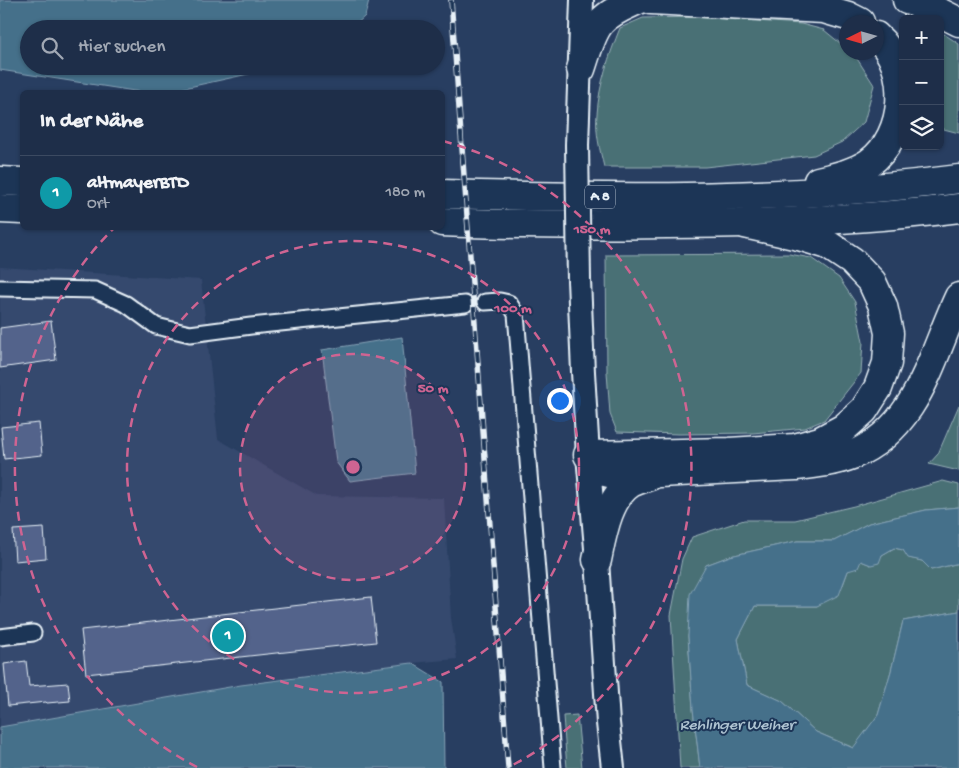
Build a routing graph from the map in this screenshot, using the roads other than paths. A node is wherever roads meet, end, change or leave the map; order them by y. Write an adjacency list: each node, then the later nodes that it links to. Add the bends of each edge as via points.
1 (582, 0): 8 (main road)
2 (638, 0): 8 (highway, via 617,9 600,22)
3 (651, 0): 5 (highway, via 824,9)
4 (907, 0): 6 (highway)
5 (845, 15)
6 (959, 22)
7 (884, 43): 13 (highway, via 894,59 901,96 900,111 885,146 869,163 856,170)
8 (581, 69): 23 (main road, bridge, via 577,145 578,280)
9 (959, 179): 13 (highway, A 8)
10 (0, 181): 11 (highway)
11 (20, 182)
12 (445, 194): 13 (highway, A 8, via 536,197)
13 (758, 195)
14 (959, 208): 18 (highway, A 8)
15 (0, 209): 16 (highway)
16 (20, 210)
17 (445, 222): 18 (highway, A 8)
18 (745, 224): 23 (highway, via 828,245 852,261 872,282 883,306 889,333 888,353 878,388 864,410 844,428 820,441 794,448)
19 (0, 288): 22 (street, via 96,290 126,304 156,326 190,334)
20 (959, 297): 24 (highway, via 914,400 896,424 875,442 852,455 822,463)
21 (485, 302): 28 (street, via 509,303 516,314)
22 (464, 304)
23 (588, 455): 24 (highway, via 601,472); 25 (main road)
24 (656, 474): 25 (highway, via 630,483 616,500 603,530)
25 (597, 560): 29 (main road)
26 (33, 633): 27 (street)
27 (0, 637)
28 (553, 768)
29 (613, 768)

